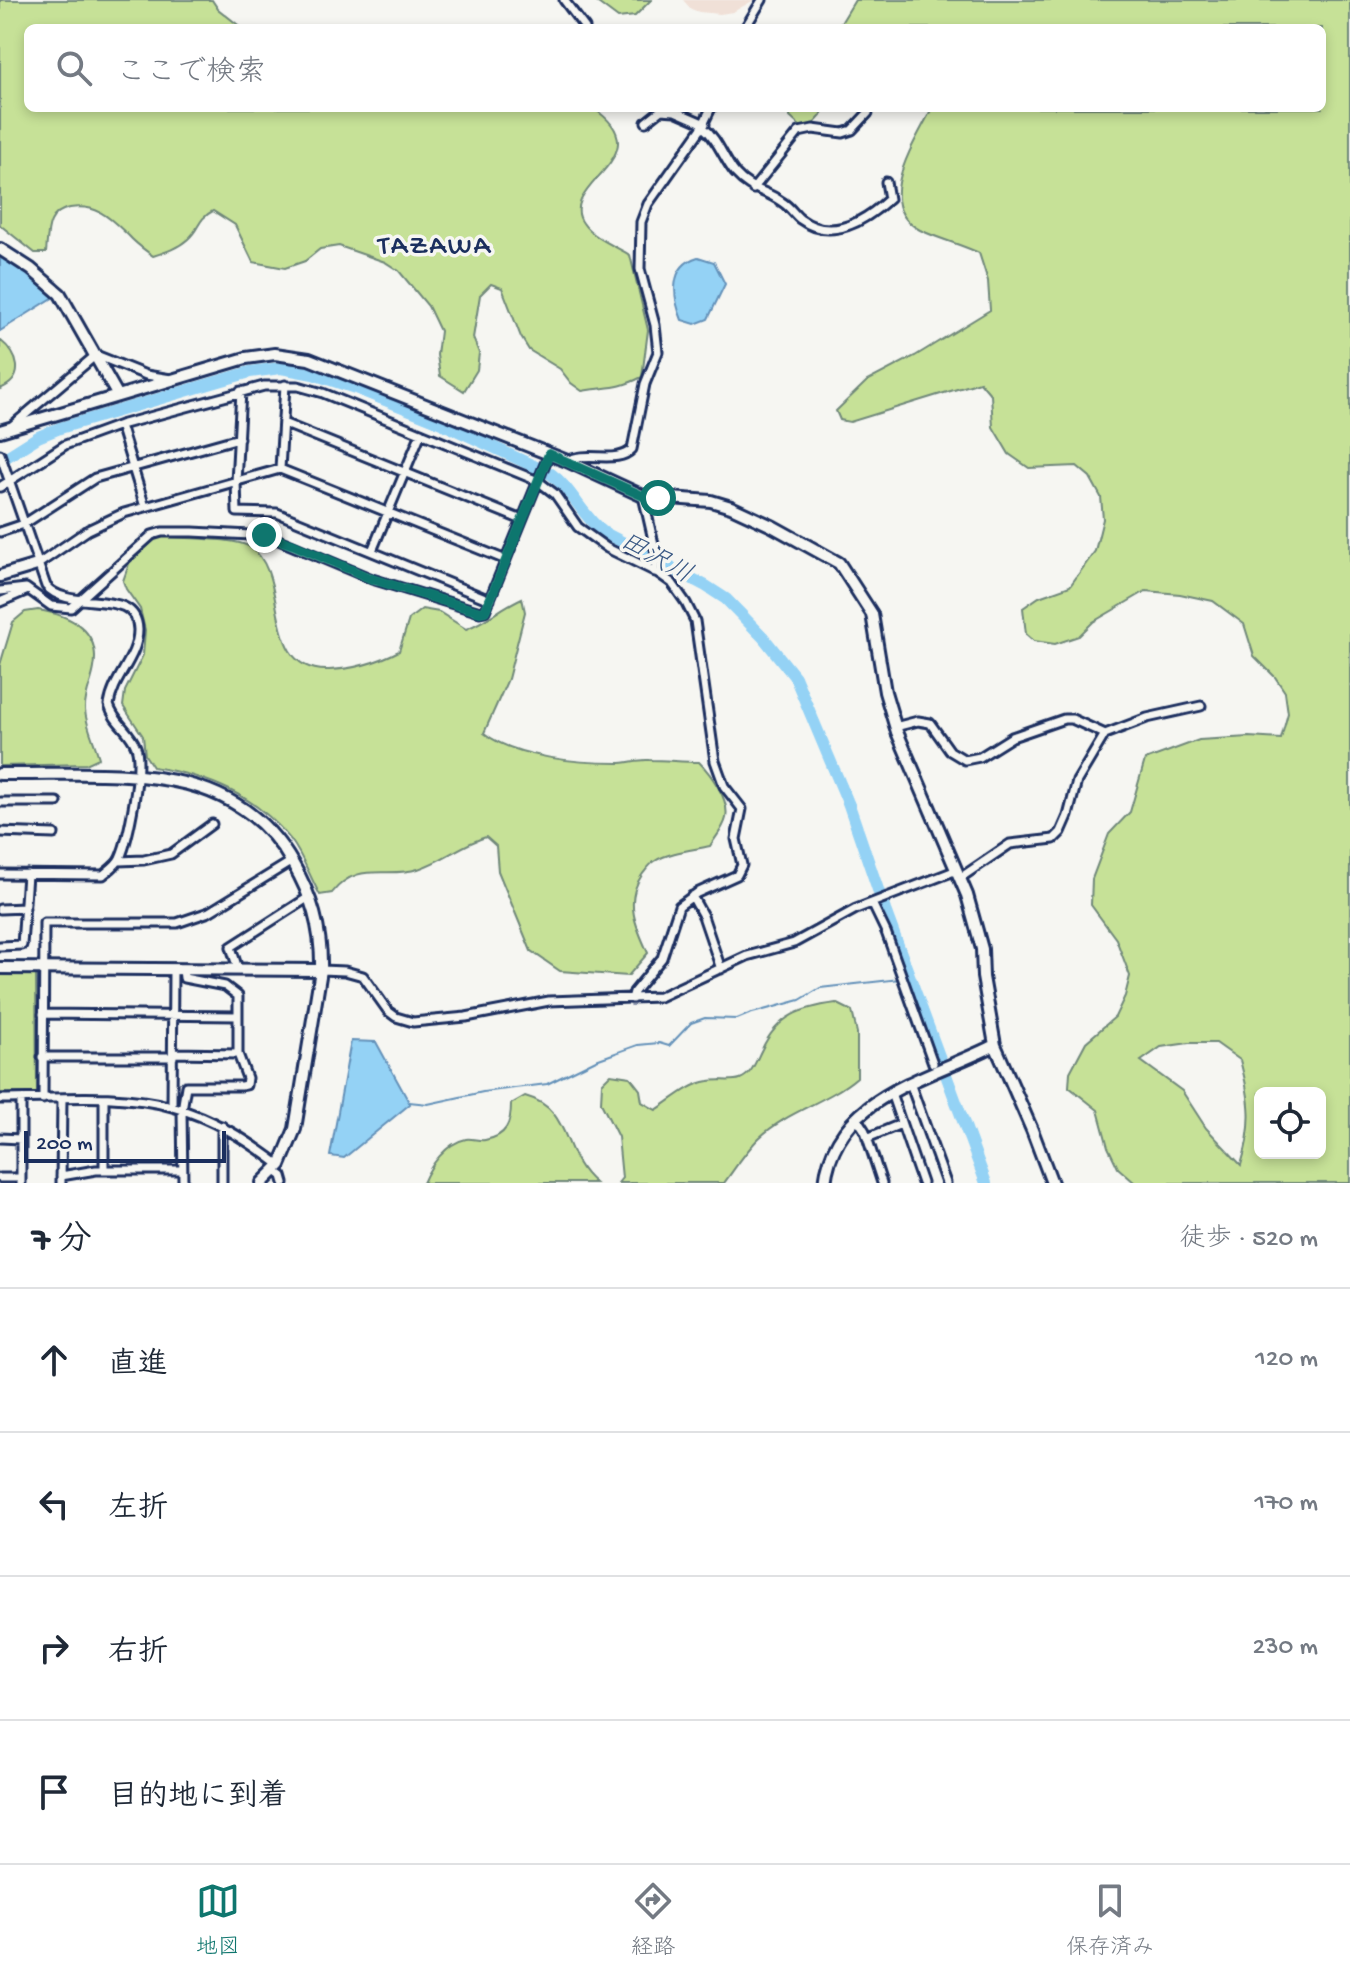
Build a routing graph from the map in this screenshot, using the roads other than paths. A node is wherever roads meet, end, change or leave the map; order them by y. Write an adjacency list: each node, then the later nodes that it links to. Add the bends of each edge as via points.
1 (564, 0): 3 (street)
2 (762, 0): 4 (street)
3 (582, 24)
4 (747, 24)
5 (657, 112): 9 (street)
6 (677, 112): 10 (street)
7 (709, 112): 10 (street)
8 (868, 113): 12 (street, via 852,130 838,135 813,129 799,132)
9 (646, 122)
10 (704, 125): 12 (street, via 738,176); 26 (street, via 641,222 640,269 658,352 645,384 632,449 621,457 585,455)
11 (886, 182): 12 (street, via 889,199 883,205 848,226 827,231 800,219 781,200)
12 (753, 189)
13 (0, 249): 14 (street, via 60,294)
14 (96, 355): 15 (street); 18 (street); 21 (street)
15 (173, 380): 18 (street); 25 (street, via 262,354 294,356)
16 (285, 385): 17 (street); 19 (street); 22 (street, via 323,393)
17 (241, 391): 20 (street); 23 (street)
18 (118, 396): 21 (street)
19 (283, 423): 28 (street); 29 (street)
20 (120, 425): 27 (street); 32 (street, via 65,445)
21 (5, 430)
22 (421, 433): 29 (street); 30 (street)
23 (239, 438): 27 (street); 31 (street)
24 (0, 454): 32 (street)
25 (549, 454): 26 (street); 30 (street)
26 (567, 461): 34 (street)
27 (132, 467): 35 (street); 38 (street, via 84,483)
28 (280, 469): 31 (street); 36 (street)
29 (405, 473): 36 (street); 37 (street)
30 (538, 481): 37 (street); 43 (street, via 591,539)
31 (236, 482): 35 (street); 40 (street, via 237,512 277,513)
32 (9, 483): 33 (street); 38 (street)
33 (0, 487)
34 (643, 496): 43 (street); 51 (street, via 731,507 839,563 872,614)
35 (145, 507): 42 (street, via 104,521)
36 (389, 512): 40 (street); 41 (street)
37 (522, 520): 41 (street)
38 (24, 524): 39 (street); 42 (street)
39 (0, 532)
40 (372, 551): 47 (street)
41 (506, 560): 47 (street)
42 (37, 565): 44 (street); 48 (street, via 51,592)
43 (656, 568): 65 (street, via 695,621 715,761 724,786 742,809 736,839 742,865 737,875)
44 (0, 576)
45 (28, 590): 46 (street); 48 (street, via 60,608); 49 (street)
46 (0, 591)
47 (490, 600): 48 (street, via 480,612 372,579 269,536 162,532 146,540)
48 (79, 601): 54 (street, via 121,605 136,617 132,656 109,705 136,747)
49 (0, 602)
50 (1201, 706): 52 (street)
51 (895, 727): 52 (street, via 930,723 950,751 965,760 1064,719); 64 (street)
52 (1105, 734): 64 (street, via 1077,781 1068,816 1054,839 1010,844)
53 (0, 774): 54 (street)
54 (138, 776): 60 (street); 61 (street, via 192,783 231,800 262,825)
55 (0, 802): 56 (street)
56 (57, 802)
57 (212, 824): 60 (street, via 171,854)
58 (0, 832): 59 (street)
59 (54, 834)
60 (119, 861): 63 (street, via 103,875)
61 (292, 861): 66 (street); 72 (street, via 209,912 177,923 44,923)
62 (0, 874): 63 (street)
63 (27, 874): 68 (street)
64 (958, 874): 67 (street); 81 (street, via 982,949)
65 (692, 896): 75 (street); 77 (street, via 679,906 662,958)
66 (309, 897): 74 (street, via 231,947); 76 (street)
67 (872, 903): 75 (street, via 794,943); 85 (street)
68 (25, 908): 69 (street); 70 (street, via 22,945)
69 (0, 909)
70 (0, 946)
71 (0, 968): 72 (street)
72 (43, 969): 73 (street); 78 (street)
73 (178, 969): 74 (street); 79 (street); 80 (street, via 184,978 233,990)
74 (238, 969): 76 (street)
75 (721, 969): 77 (street, via 659,997)
76 (321, 970): 77 (street, via 357,973 368,980 388,1011 413,1022 549,1001); 101 (street, via 295,1129)
77 (632, 999)
78 (43, 1014): 79 (street); 84 (street)
79 (173, 1015): 80 (street); 83 (street)
80 (238, 1016): 82 (street)
81 (995, 1045): 86 (street); 115 (street)
82 (238, 1054): 83 (street); 94 (street, via 246,1085 186,1086)
83 (173, 1055): 84 (street); 93 (street)
84 (42, 1057): 90 (street)
85 (933, 1063)
86 (910, 1083): 87 (street); 114 (street)
87 (891, 1093): 95 (street); 96 (street)
88 (0, 1099): 89 (street)
89 (21, 1099): 90 (street); 100 (street)
90 (43, 1099): 91 (street)
91 (62, 1099): 92 (street); 105 (street)
92 (104, 1099): 93 (street); 102 (street)
93 (172, 1107): 94 (street)
94 (182, 1110): 97 (street); 103 (street)
95 (856, 1117): 99 (street); 111 (street, via 838,1139)
96 (901, 1124): 99 (street); 113 (street)
97 (222, 1126): 101 (street, via 252,1143); 108 (street)
98 (0, 1138): 100 (street)
99 (867, 1138): 112 (street)
100 (21, 1139): 106 (street)
101 (278, 1168): 109 (street); 110 (street)
102 (104, 1170): 103 (street); 105 (street)
103 (182, 1170): 107 (street)
104 (0, 1178): 106 (street)
105 (61, 1179)
106 (21, 1180)
107 (183, 1183)
108 (222, 1183)
109 (262, 1183)
110 (284, 1183)
111 (825, 1183)
112 (882, 1183)
113 (922, 1183)
114 (946, 1183)
115 (1052, 1183)

